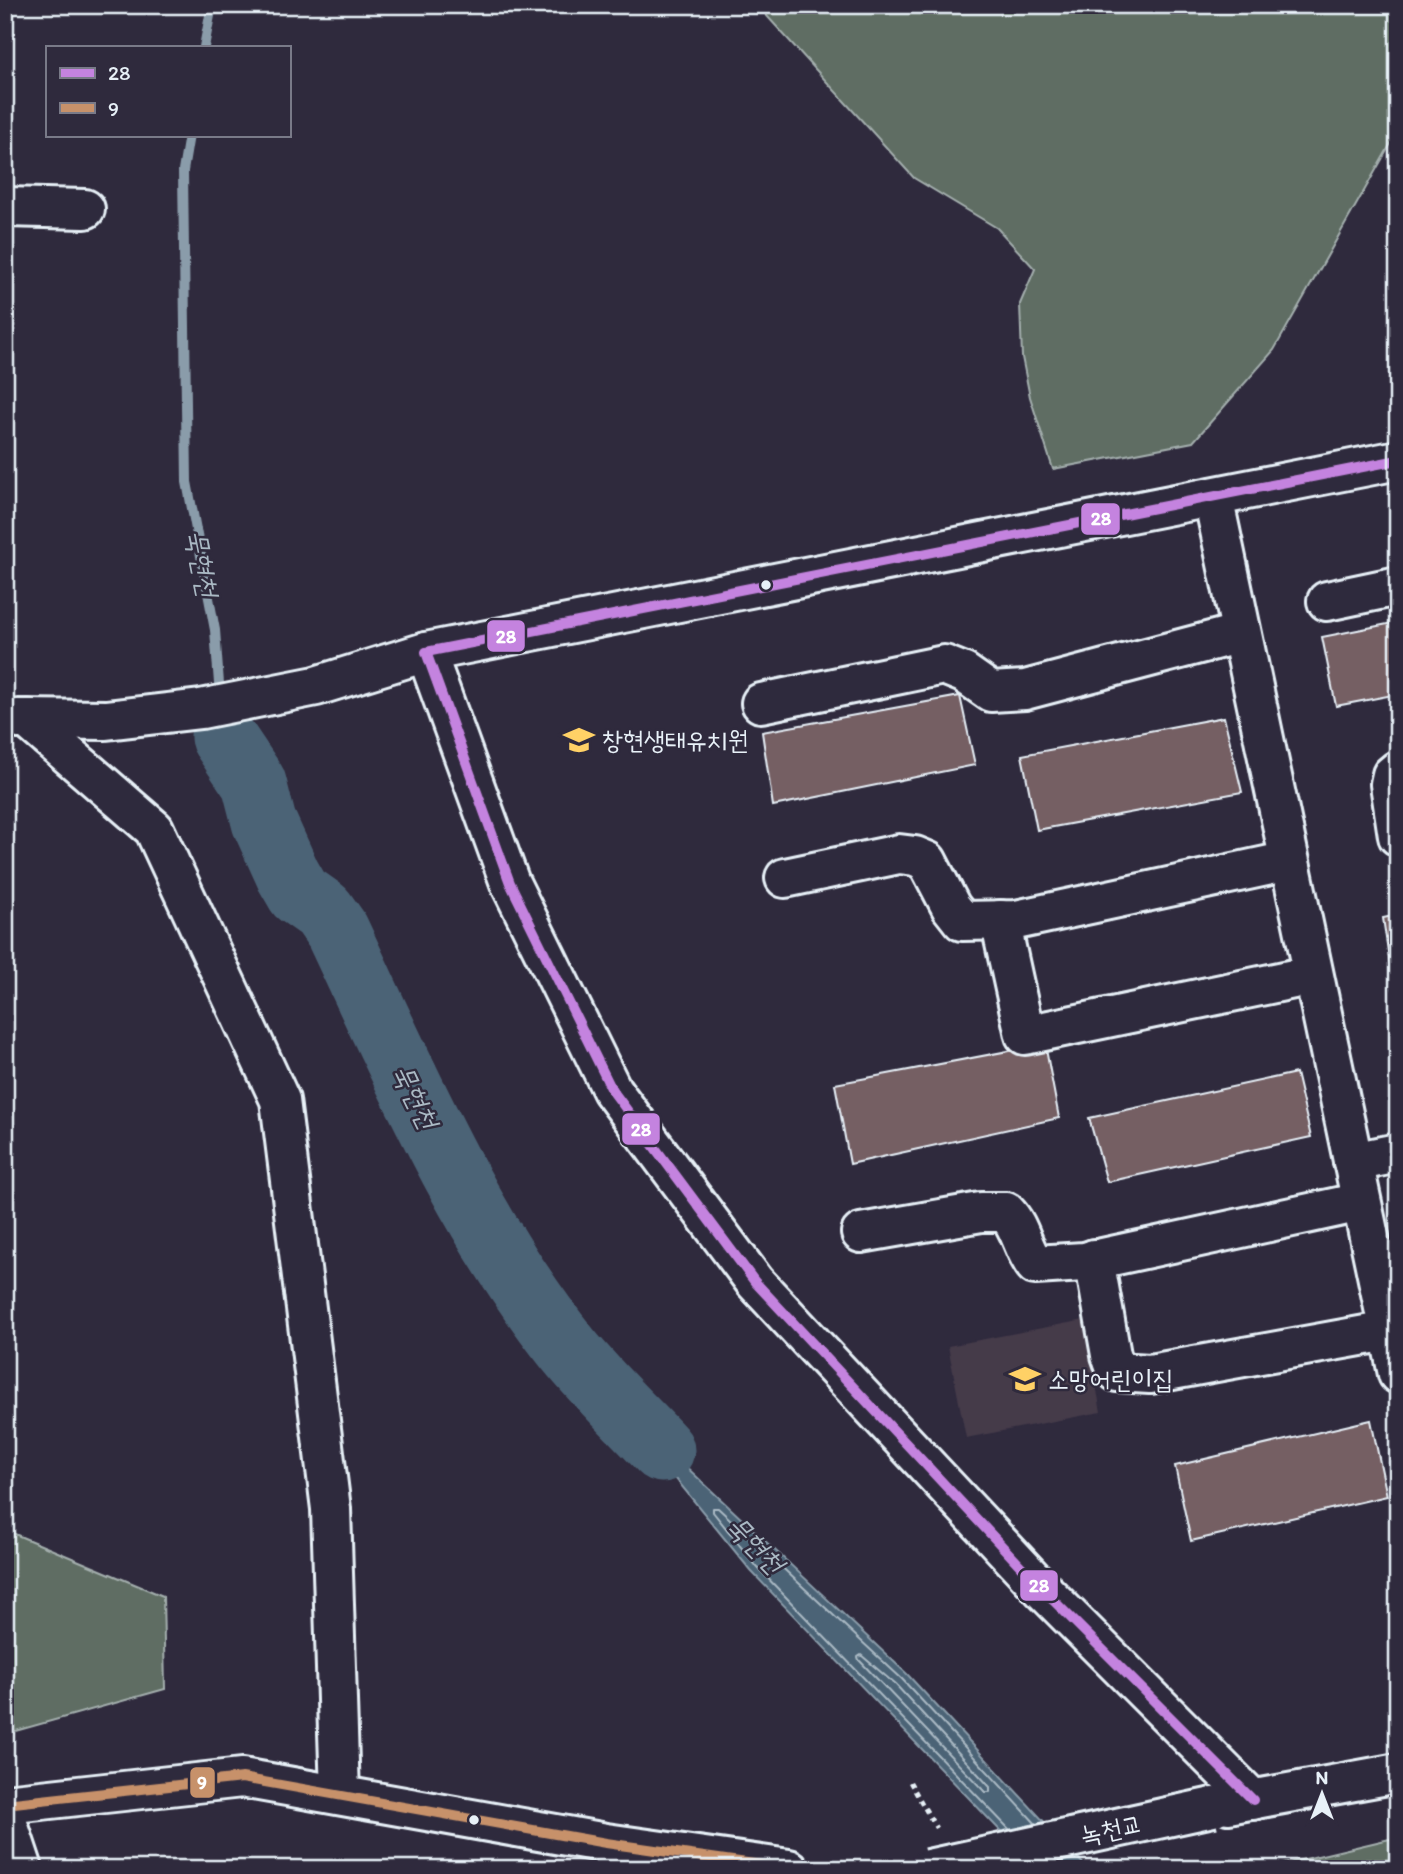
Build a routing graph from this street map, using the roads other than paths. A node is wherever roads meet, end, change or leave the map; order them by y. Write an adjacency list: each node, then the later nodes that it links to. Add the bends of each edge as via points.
1 (5, 207): 2 (street)
2 (85, 209)
3 (1398, 460): 4 (street)
4 (1213, 497): 7 (street); 8 (street)
5 (1398, 586): 6 (street)
6 (1327, 601)
7 (1241, 633): 9 (street, via 1025,690 991,692 944,665); 13 (street)
8 (426, 652): 10 (street, via 316,686 201,709 106,720); 26 (street, via 510,883 612,1090 755,1282 1042,1590)
9 (761, 703)
10 (16, 719): 25 (street, via 154,830 280,1100 331,1509)
11 (1398, 770): 12 (street, via 1390,784)
12 (1398, 836)
13 (1289, 861): 15 (street); 16 (street)
14 (785, 878): 15 (street, via 899,854 915,856 928,861 962,921)
15 (1000, 920): 16 (street, via 1025,1035)
16 (1313, 975): 18 (street)
17 (1398, 1153): 18 (street)
18 (1353, 1162): 19 (street)
19 (1361, 1202): 21 (street); 22 (street)
20 (860, 1233): 21 (street, via 981,1212 1006,1212 1015,1221 1025,1252 1035,1265)
21 (1094, 1259): 22 (street, via 1117,1372 1150,1374)
22 (1388, 1331): 23 (street)
23 (1398, 1374)
24 (1398, 1773): 26 (street, 녹천교)
25 (340, 1795): 27 (street, via 242,1778); 31 (street, via 606,1843)
26 (1253, 1800): 29 (street, 녹천교, bridge)
27 (5, 1804)
28 (5, 1815): 30 (street)
29 (934, 1853)
30 (23, 1869)
31 (789, 1869)

